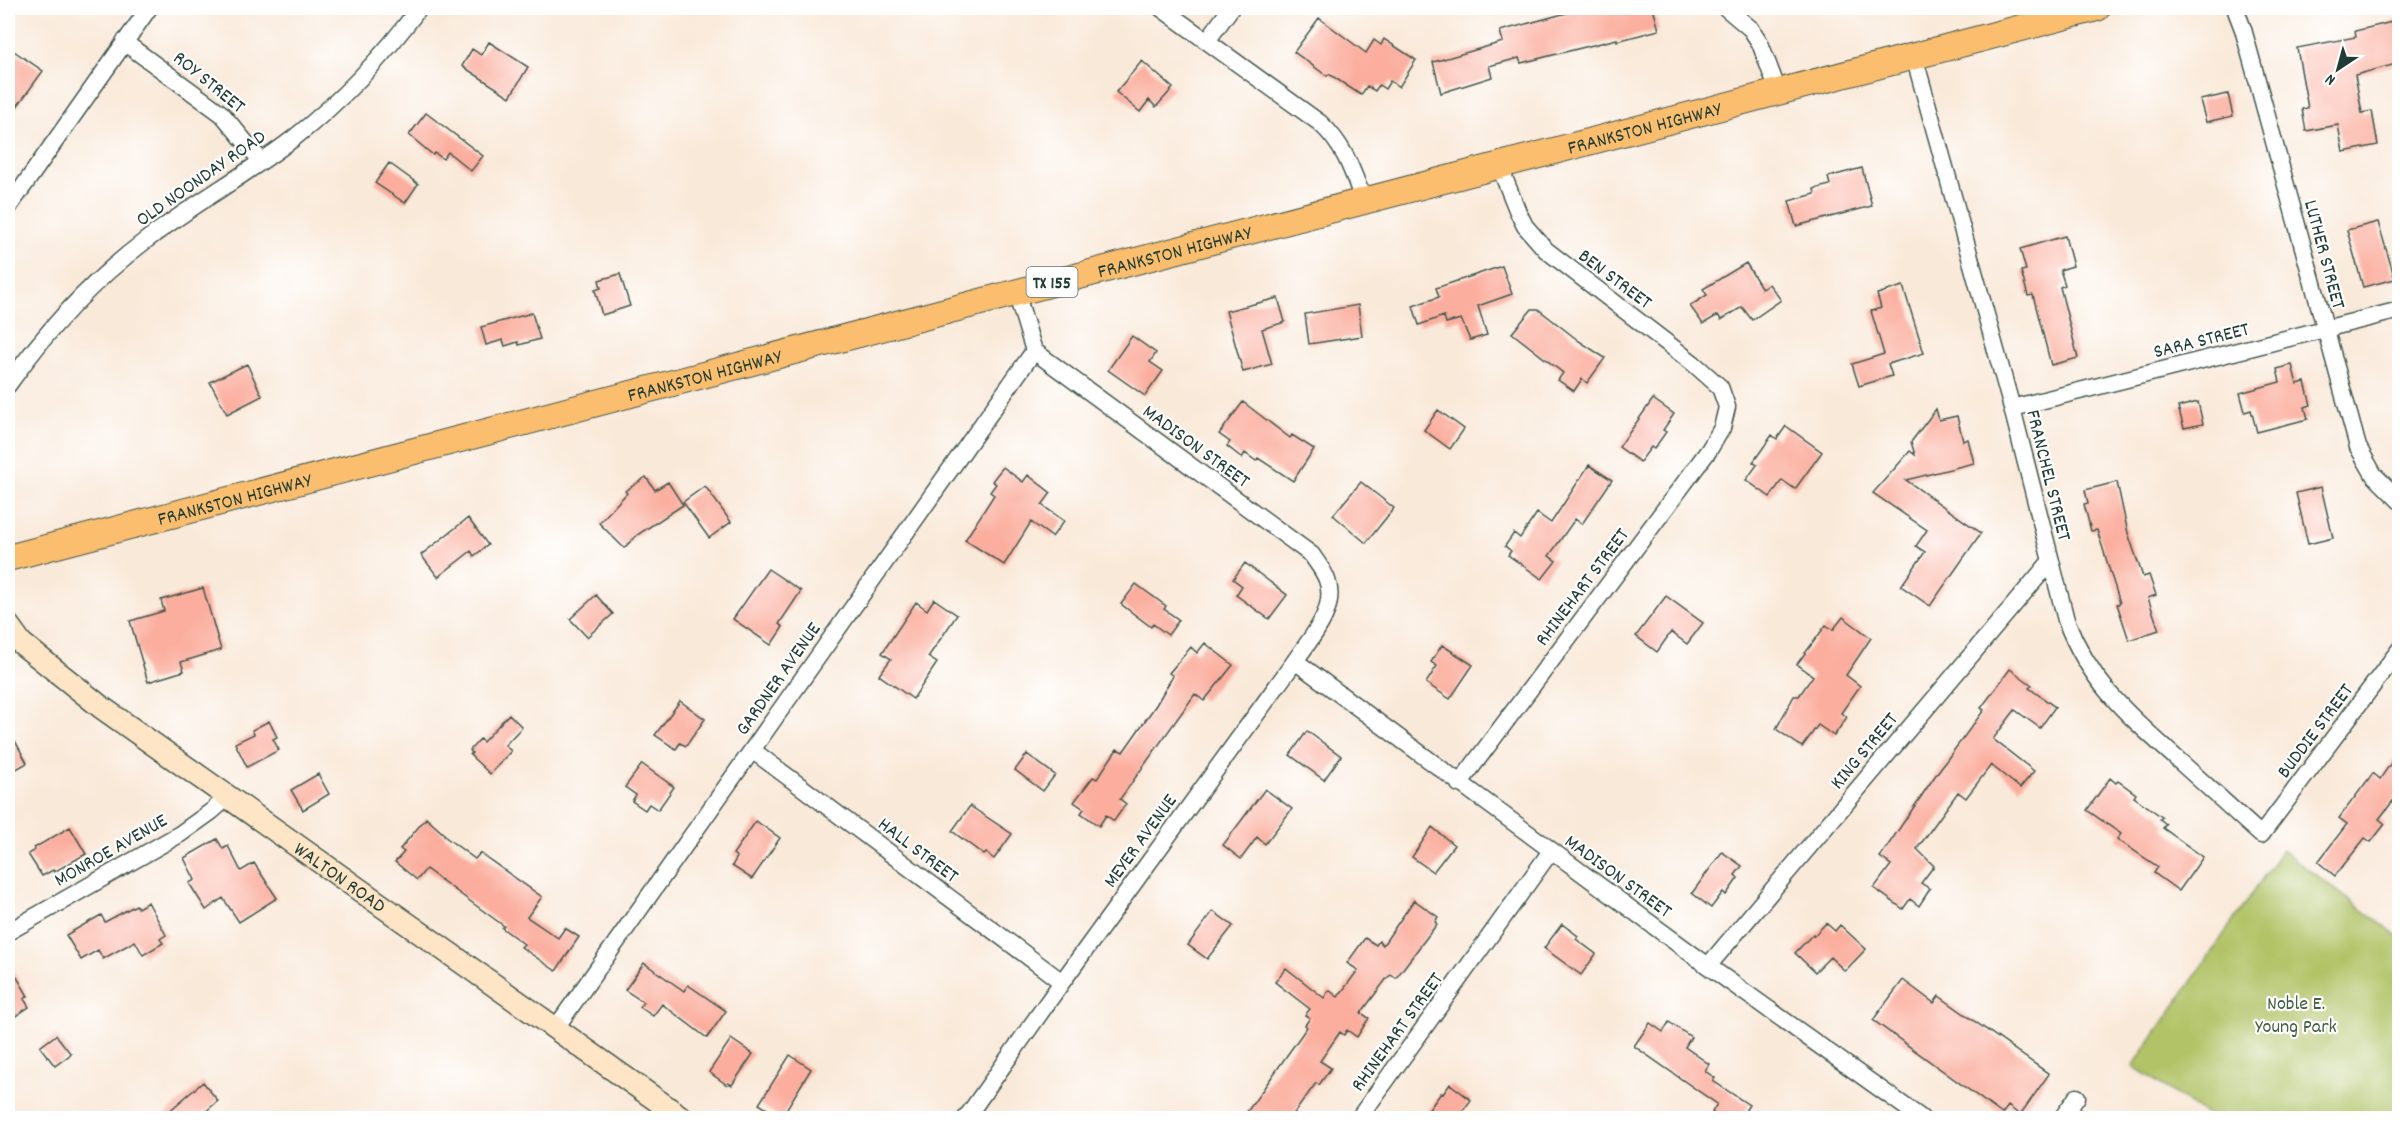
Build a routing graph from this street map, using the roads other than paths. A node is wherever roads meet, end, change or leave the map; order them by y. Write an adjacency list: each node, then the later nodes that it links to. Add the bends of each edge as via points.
1 (149, 8): 9 (street)
2 (419, 8): 12 (street, OLD NOONDAY ROAD, via 363,76)
3 (1161, 8): 8 (street)
4 (1231, 8): 8 (street)
5 (1726, 8): 11 (street, via 1751,29 1760,43)
6 (2097, 8): 10 (main road, FRANKSTON HIGHWAY / TX 155)
7 (2235, 8): 18 (street, LUTHER STREET)
8 (1207, 41): 14 (street, via 1333,135 1348,159)
9 (124, 42): 12 (street, ROY STREET, via 222,114); 15 (street)
10 (1914, 56): 11 (main road, FRANKSTON HIGHWAY / TX 155); 22 (street, FRANCHEL STREET)
11 (1778, 91): 13 (main road, FRANKSTON HIGHWAY / TX 155)
12 (261, 161): 20 (street, OLD NOONDAY ROAD, via 120,261 71,308)
13 (1499, 165): 14 (main road, FRANKSTON HIGHWAY / TX 155); 21 (street, BEN STREET, via 1525,226 1546,250 1693,363 1720,387)
14 (1365, 202): 16 (main road, FRANKSTON HIGHWAY / TX 155)
15 (8, 208)
16 (1016, 292): 19 (street); 24 (main road, FRANKSTON HIGHWAY / TX 155)
17 (2400, 310): 18 (street, SARA STREET)
18 (2325, 330): 22 (street, SARA STREET); 23 (street, LUTHER STREET, via 2358,447 2374,475)
19 (1034, 351): 26 (street, MADISON STREET, via 1312,555); 30 (street, GARDNER AVENUE)
20 (8, 385)
21 (1727, 407): 31 (street, RHINEHART STREET, via 1722,428 1709,450)
22 (2012, 408): 25 (street, FRANCHEL STREET)
23 (2400, 501)
24 (8, 558)
25 (2050, 562): 33 (street, FRANCHEL STREET, via 2069,629 2093,674 2120,708); 36 (street, KING STREET)
26 (1328, 581): 29 (street, MEYER AVENUE, via 1328,604 1320,625)
27 (8, 625): 32 (street, WALTON ROAD, via 21,643 101,707)
28 (2400, 649): 33 (street, BUDDIE STREET)
29 (1295, 661): 31 (street, MADISON STREET); 37 (street, MEYER AVENUE)
30 (752, 750): 37 (street, HALL STREET); 38 (street, GARDNER AVENUE)
31 (1459, 784): 34 (street, MADISON STREET)
32 (229, 796): 35 (street, MONROE AVENUE, via 180,834); 38 (street, WALTON ROAD)
33 (2261, 835)
34 (1551, 851): 36 (street, MADISON STREET); 42 (street, RHINEHART STREET)
35 (8, 932)
36 (1708, 966): 43 (street, MADISON STREET)
37 (1062, 982): 41 (street, MEYER AVENUE)
38 (555, 1029): 40 (street, WALTON ROAD)
39 (2077, 1097): 44 (street)
40 (682, 1119)
41 (966, 1119)
42 (1359, 1119)
43 (1921, 1119)
44 (2062, 1119)

